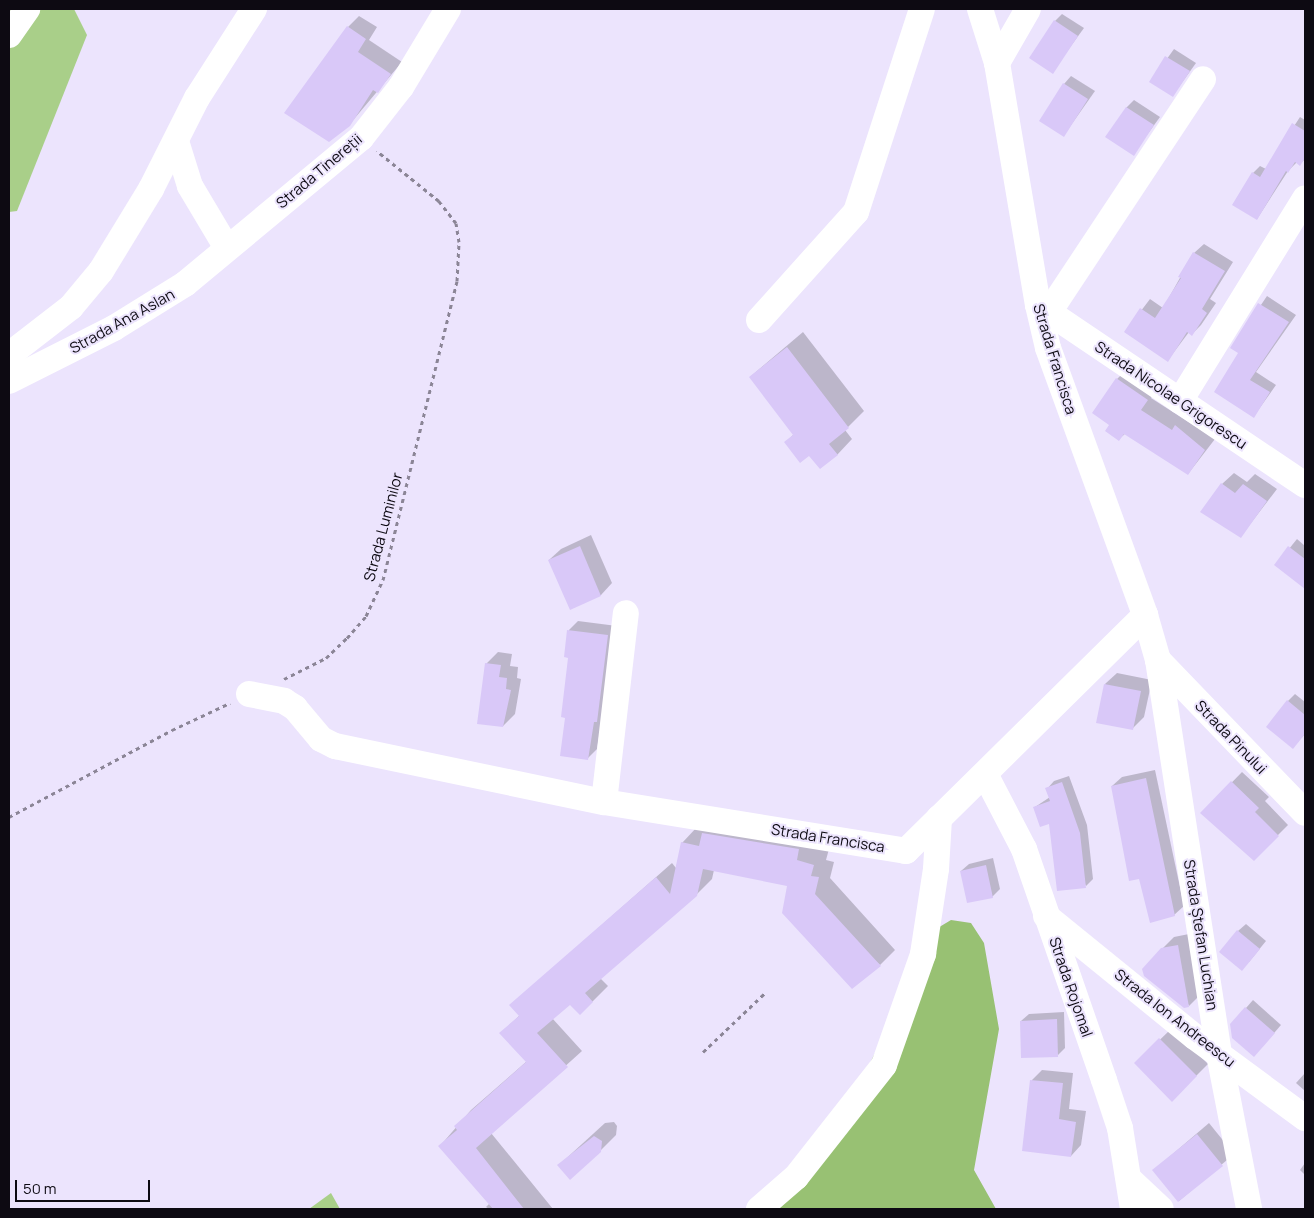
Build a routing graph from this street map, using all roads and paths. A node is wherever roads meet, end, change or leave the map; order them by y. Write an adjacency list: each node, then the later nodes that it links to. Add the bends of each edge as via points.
1 (27, 9): 7 (street)
2 (254, 9): 11 (street, via 197,98)
3 (448, 9): 10 (street, Strada Tinereții, via 401,87)
4 (922, 9): 15 (street, via 856,212)
5 (980, 9): 8 (street, Strada Francisca)
6 (1028, 9): 8 (street)
7 (9, 35)
8 (997, 63): 14 (street, Strada Francisca)
9 (1202, 79): 14 (street)
10 (361, 138): 13 (street, Strada Tinereții); 23 (path, Strada Luminilor, via 439,201 456,223 459,242 457,281 383,580 366,616 326,658)
11 (176, 141): 13 (street, via 190,186); 16 (street, via 101,271 71,307)
12 (1305, 199): 18 (street)
13 (227, 248): 17 (street, Strada Ana Aslan, via 185,284 150,308)
14 (1043, 309): 18 (street, Strada Nicolae Grigorescu); 21 (street, Strada Francisca, via 1059,383)
15 (759, 320)
16 (9, 355)
17 (9, 382)
18 (1180, 401): 19 (street, Strada Nicolae Grigorescu)
19 (1305, 484)
20 (626, 613): 25 (street)
21 (1145, 615): 22 (street, Strada Francisca); 24 (street, Strada Francisca)
22 (1158, 660): 26 (street, Strada Pinului); 32 (street, Strada Ștefan Luchian)
23 (249, 694): 25 (street, via 284,701 295,708 321,739 335,746); 27 (path, Strada Luminilor, via 172,730)
24 (985, 774): 28 (street, Strada Francisca); 29 (street, Strada Rojomal, via 1024,849)
25 (604, 802): 28 (street, Strada Francisca, via 906,851)
26 (1305, 813)
27 (9, 817)
28 (939, 818): 35 (street, via 936,869 923,954 884,1065 796,1176)
29 (1046, 916): 32 (street, Strada Ion Andreescu); 34 (street, Strada Rojomal, via 1120,1128)
30 (766, 992): 31 (path)
31 (703, 1052)
32 (1219, 1054): 33 (street, Strada Ion Andreescu); 38 (street, Strada Ștefan Luchian)
33 (1305, 1118)
34 (1130, 1180): 36 (street, Strada Rojomal); 37 (street)
35 (759, 1209)
36 (1132, 1209)
37 (1161, 1209)
38 (1249, 1209)

